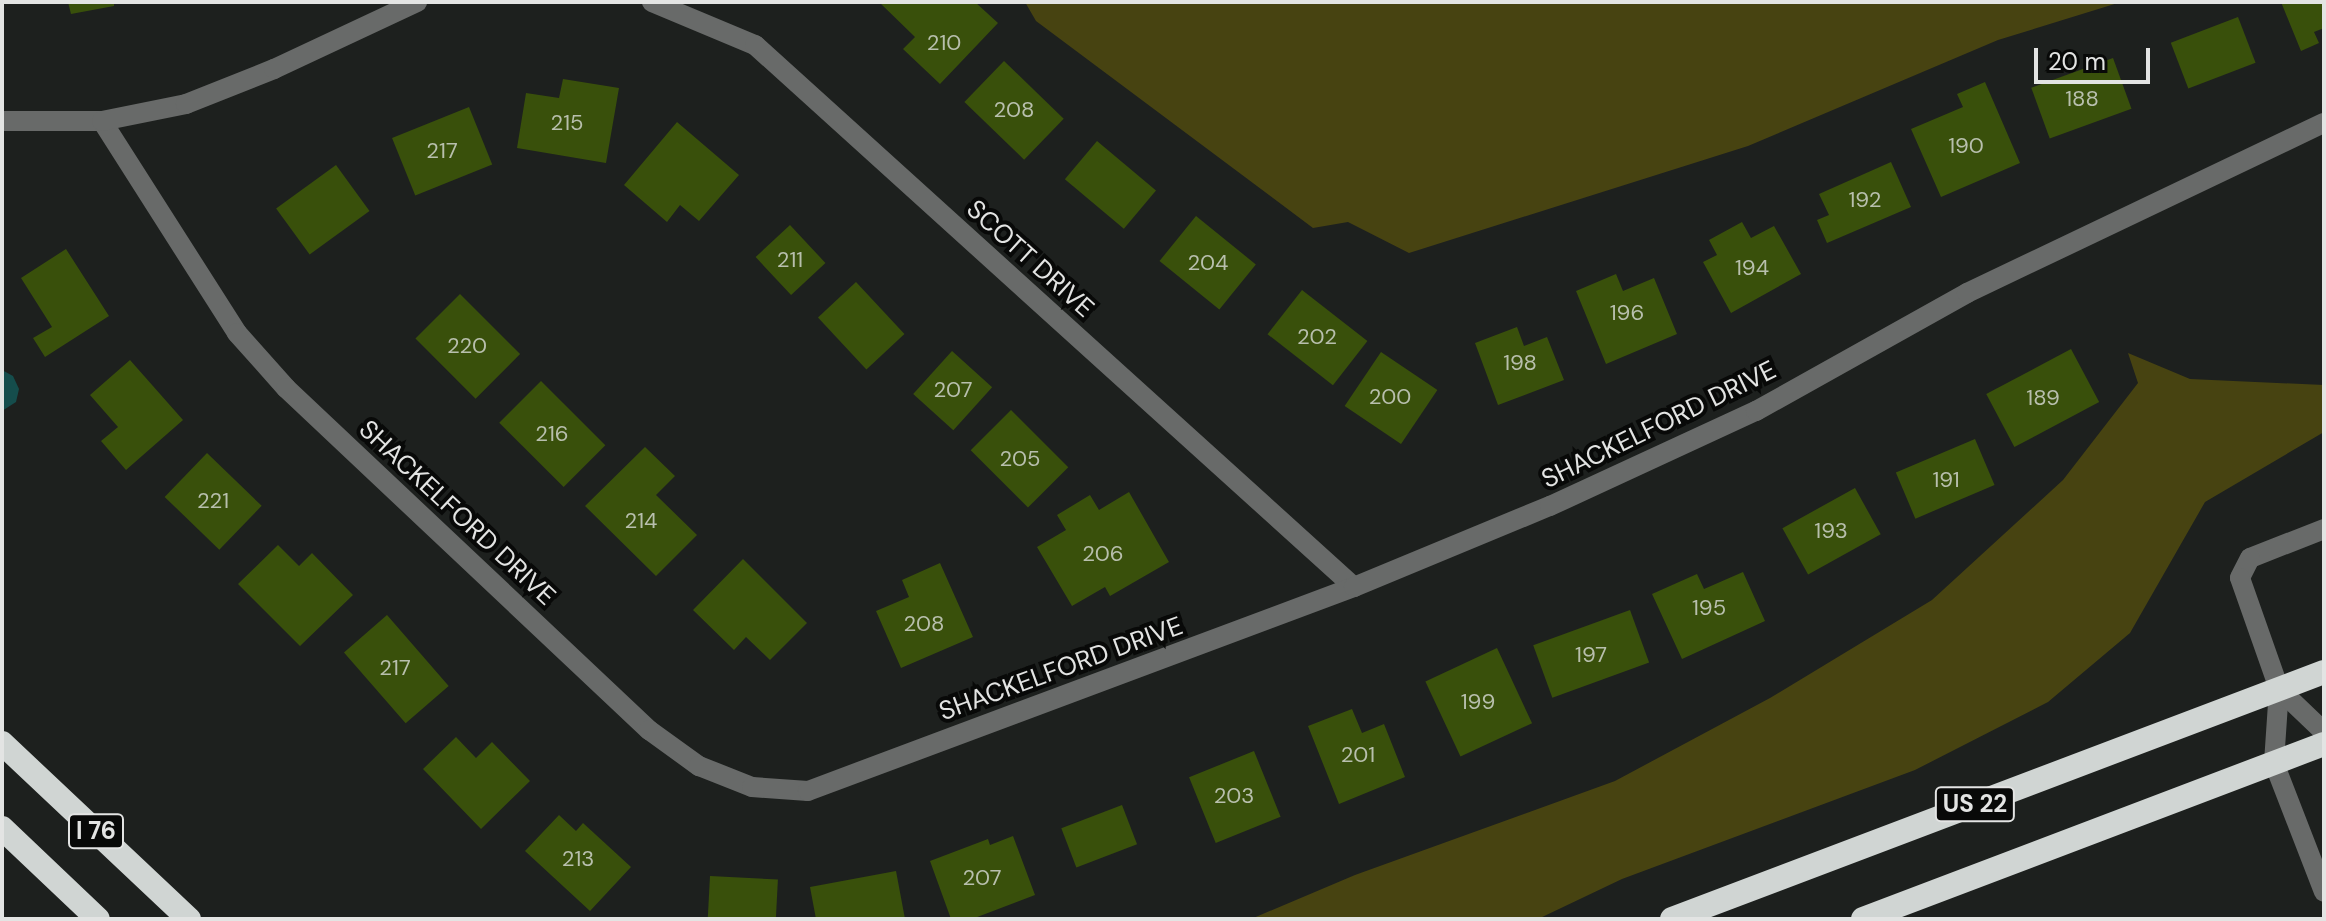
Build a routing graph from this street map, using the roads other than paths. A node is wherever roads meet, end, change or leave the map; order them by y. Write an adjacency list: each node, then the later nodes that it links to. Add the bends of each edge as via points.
1 (417, 2): 4 (street, via 186,104)
2 (652, 2): 7 (street, SCOTT DRIVE, via 755,45)
3 (2, 121): 4 (street)
4 (102, 121): 7 (street, SHACKELFORD DRIVE, via 237,333 286,388 649,730 699,766 752,787 808,791)
5 (2324, 123): 7 (street, SHACKELFORD DRIVE, via 1967,293 1756,411 1550,506)
6 (2324, 529): 9 (street, via 2250,558 2242,567 2241,589)
7 (1354, 587)
8 (2324, 672): 9 (highway, US 22)
9 (2279, 689): 10 (street); 13 (street); 18 (highway, US 22)
10 (2324, 732)
11 (2, 743): 17 (highway, I 76)
12 (2324, 744): 13 (highway, US 22)
13 (2274, 763): 15 (street); 19 (highway, US 22)
14 (2, 828): 16 (highway, I 76)
15 (2324, 892)
16 (98, 919)
17 (189, 919)
18 (1672, 919)
19 (1863, 919)

